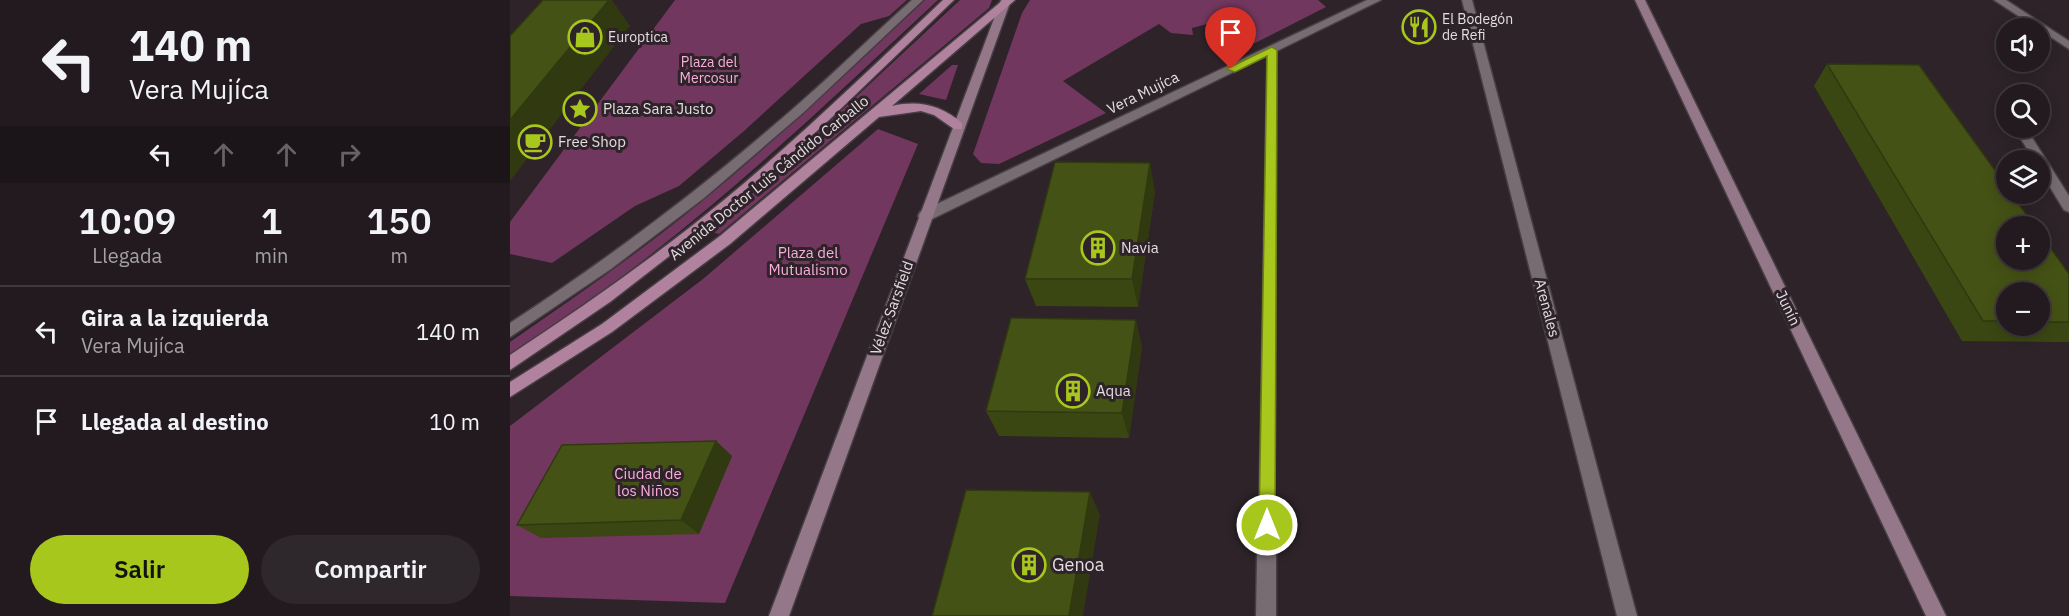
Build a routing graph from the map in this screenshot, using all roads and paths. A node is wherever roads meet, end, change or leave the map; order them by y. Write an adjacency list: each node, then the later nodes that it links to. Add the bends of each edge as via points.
1 (918, 0): 15 (street, Avenida Doctor Luis Cándido Carballo, via 761,144 667,220)
2 (950, 0): 16 (main road, Avenida Doctor Luis Cándido Carballo, via 790,149 696,230 584,315)
3 (1376, 0): 9 (street, Vera Mujíca)
4 (1467, 0): 21 (street, Arenales)
5 (1640, 0): 22 (main road, Junín)
6 (1999, 0): 8 (street)
7 (1007, 1): 10 (main road, Avenida Doctor Luis Cándido Carballo); 11 (main road, Vélez Sarsfield)
8 (2069, 46)
9 (1272, 50): 14 (street, Vera Mujíca); 18 (lane)
10 (873, 115): 11 (main road, via 907,106 927,106 943,112); 17 (main road, Avenida Doctor Luis Cándido Carballo, via 725,240 607,328)
11 (958, 126): 14 (main road, Vélez Sarsfield)
12 (2026, 138): 13 (street)
13 (2069, 207)
14 (925, 216): 19 (main road, Vélez Sarsfield)
15 (510, 331)
16 (510, 363)
17 (510, 390)
18 (1267, 502): 20 (street)
19 (779, 616)
20 (1266, 616)
21 (1627, 616)
22 (1936, 616)

